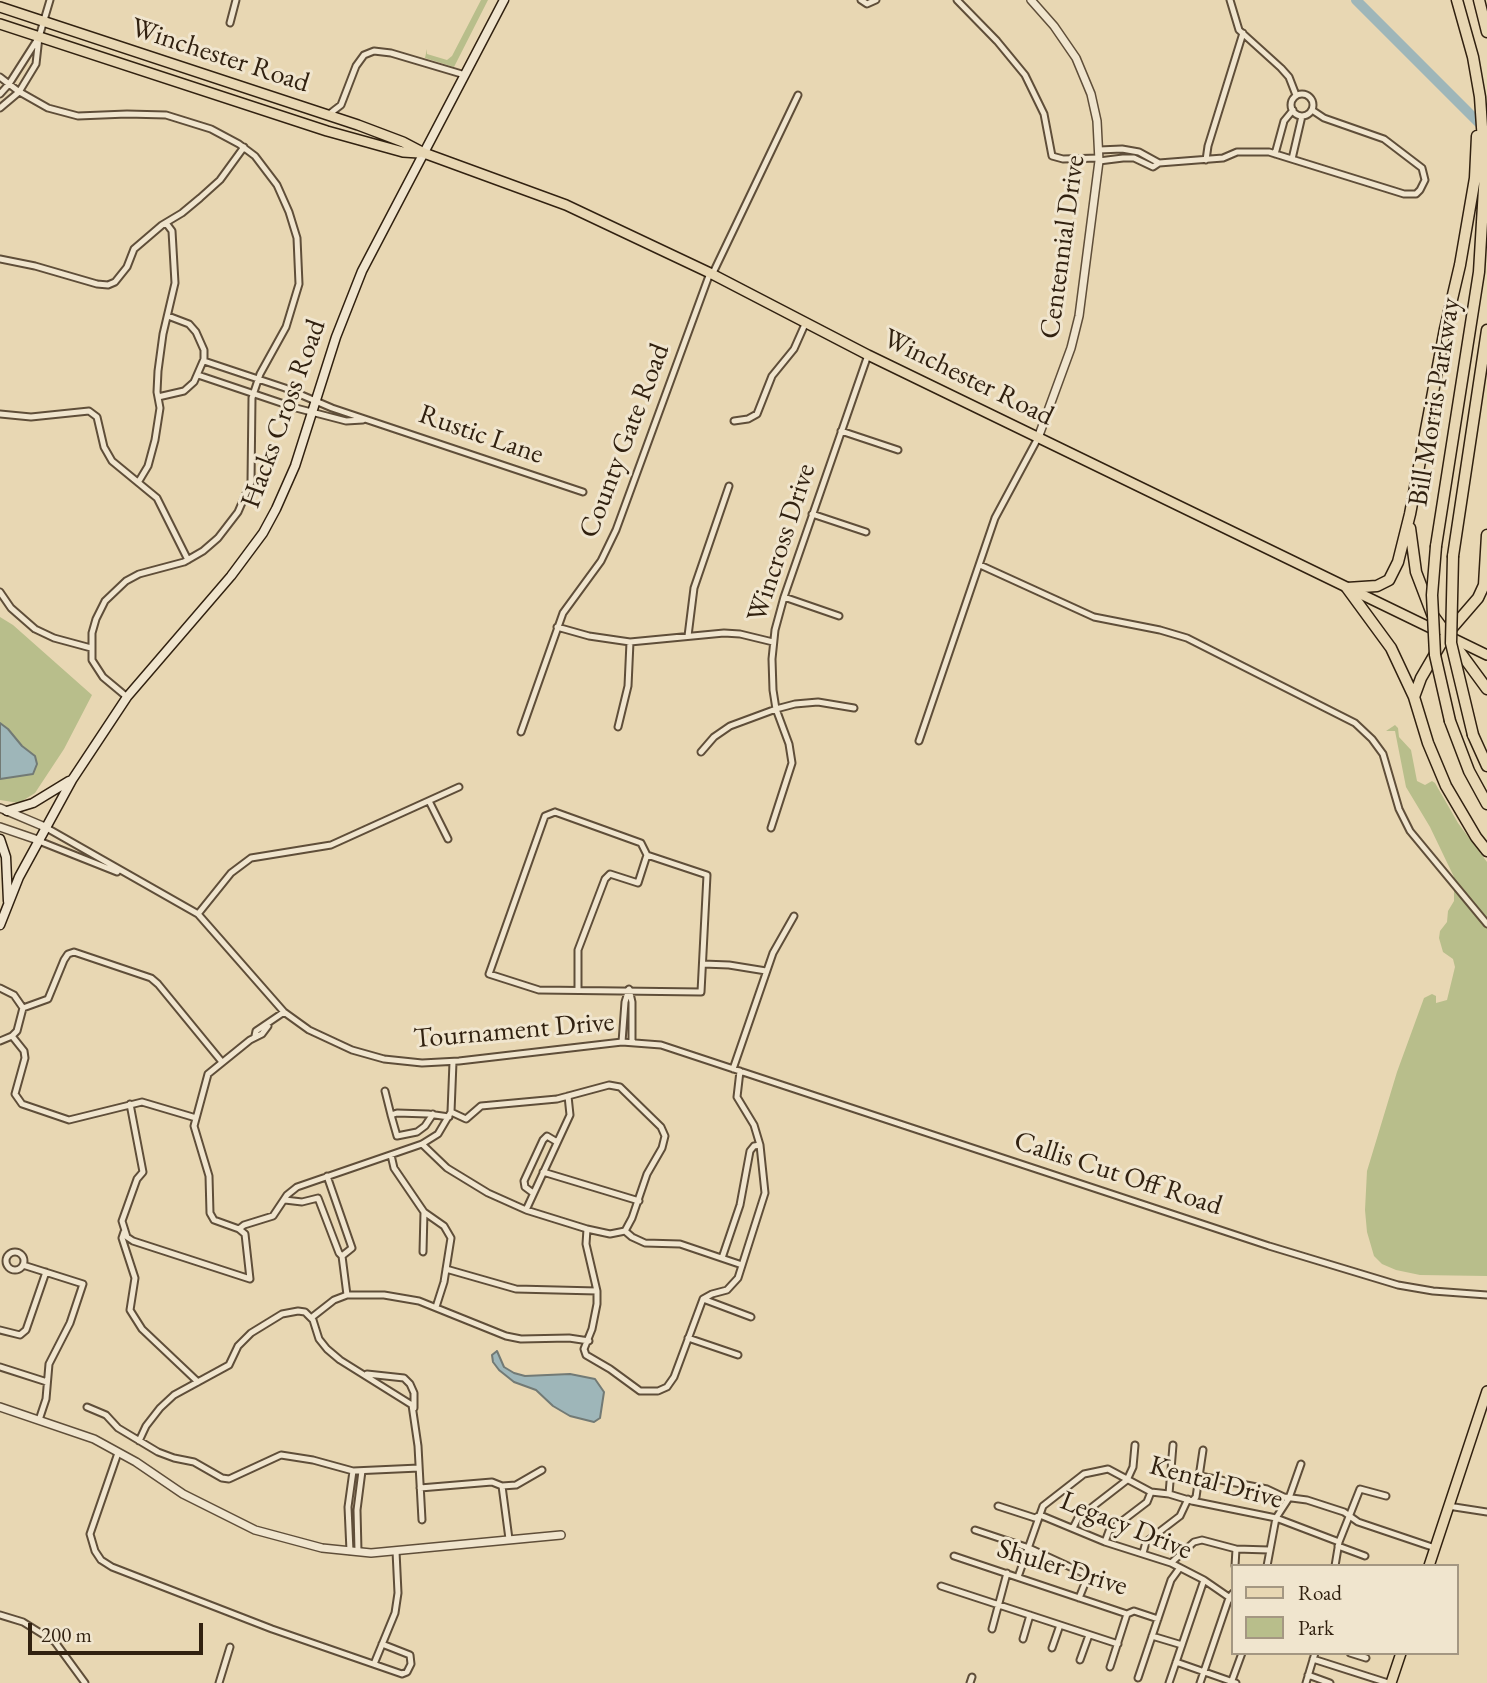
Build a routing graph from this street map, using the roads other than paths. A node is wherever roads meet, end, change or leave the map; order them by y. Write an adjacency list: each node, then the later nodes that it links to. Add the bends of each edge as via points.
1 (50, 0): 12 (street)
2 (236, 0): 13 (street)
3 (504, 0): 18 (main road, Hacks Cross Road)
4 (861, 0): 5 (street, via 866,4)
5 (876, 0)
6 (958, 0): 36 (street, via 1026,75 1044,114 1052,156)
7 (1031, 0): 36 (street, Centennial Drive, via 1076,58 1094,107)
8 (1230, 0): 16 (street)
9 (1457, 0): 25 (highway, Bill Morris Parkway)
10 (1479, 0): 15 (highway)
11 (0, 7): 12 (main road, Winchester Road)
12 (43, 22): 17 (street); 30 (main road, Winchester Road)
13 (230, 23)
14 (0, 24): 17 (main road, Winchester Road)
15 (1487, 32)
16 (1243, 33): 24 (street, via 1289,77); 38 (street)
17 (39, 37): 20 (street); 21 (street, via 36,64); 34 (main road, Winchester Road, via 327,131 403,152)
18 (465, 75): 26 (street, via 374,51 356,66); 34 (main road, Hacks Cross Road)
19 (0, 77): 20 (street)
20 (9, 84): 21 (street); 22 (street)
21 (19, 92): 27 (street); 33 (street, via 48,108 78,116 166,115 211,129)
22 (0, 94)
23 (798, 95): 42 (street, County Gate Road)
24 (1296, 95): 28 (street); 29 (street, via 1311,98)
25 (1480, 97): 64 (highway, via 1475,178); 95 (highway, Bill Morris Parkway, bridge, via 1485,172 1479,272 1432,595 1435,655 1450,721)
26 (341, 105): 30 (street); 32 (street)
27 (0, 108)
28 (1293, 110): 31 (street); 35 (street, via 1284,121)
29 (1312, 110): 31 (street); 37 (street, via 1384,139 1422,168 1423,185 1416,194 1404,194)
30 (328, 115): 32 (main road, Winchester Road)
31 (1302, 116): 37 (street)
32 (350, 122): 34 (main road, Winchester Road)
33 (244, 147): 40 (street, via 220,180); 49 (street, via 277,185 297,238 299,259 299,284 286,327)
34 (424, 153): 42 (main road, Winchester Road, via 566,205); 54 (main road, Hacks Cross Road, via 362,271)
35 (1275, 154): 37 (street); 38 (street, via 1237,152)
36 (1099, 156): 39 (street, via 1134,158 1153,167); 39 (street, via 1122,149); 58 (street, Centennial Drive, via 1079,317)
37 (1292, 159)
38 (1206, 160): 39 (street)
39 (1159, 163)
40 (166, 223): 41 (street, via 134,249 127,267 108,285); 43 (street, via 172,231 175,263)
41 (0, 259)
42 (711, 274): 44 (main road, Winchester Road); 75 (street, County Gate Road, via 610,546)
43 (168, 316): 47 (street, via 196,332); 52 (street)
44 (806, 322): 46 (main road, Winchester Road); 56 (street, via 794,349 772,376 757,414)
45 (1487, 330): 91 (highway, Bill Morris Parkway, bridge, via 1452,556 1451,643 1472,735)
46 (868, 355): 57 (street, Wincross Drive); 58 (main road, Winchester Road)
47 (204, 360): 48 (street); 49 (street)
48 (198, 375): 51 (street); 52 (street, via 184,391)
49 (258, 379): 50 (street); 51 (street)
50 (286, 389): 53 (street); 54 (street)
51 (253, 395): 53 (street); 67 (street, via 251,482 226,528)
52 (158, 397): 60 (street, via 155,440)
53 (282, 404): 54 (street)
54 (314, 406): 62 (street, Rustic Lane, via 346,421 366,419); 83 (main road, Hacks Cross Road, via 295,466 263,533)
55 (0, 414): 60 (street, via 31,417 89,411 101,423 104,447 112,461)
56 (734, 421)
57 (841, 430): 59 (street); 63 (street, Wincross Drive)
58 (1038, 438): 69 (street, Centennial Drive, via 995,518); 71 (main road, Winchester Road)
59 (898, 450)
60 (139, 481): 67 (street, via 157,498)
61 (729, 486): 77 (street, via 694,588)
62 (583, 492)
63 (812, 514): 65 (street); 73 (street, Wincross Drive)
64 (1410, 514): 71 (highway, via 1389,580 1377,586); 76 (highway, via 1416,572 1432,614)
65 (866, 532)
66 (1487, 535): 68 (highway)
67 (188, 560): 80 (street, via 139,574 114,591 96,620)
68 (1485, 562): 70 (highway); 76 (highway, via 1478,598)
69 (980, 565): 89 (street, Centennial Drive); 110 (street, via 1094,617 1187,638 1355,723 1383,754 1410,831)
70 (1487, 579)
71 (1347, 588): 76 (main road, Winchester Road); 84 (highway, via 1391,648)
72 (0, 592): 80 (street, via 35,629)
73 (784, 597): 74 (street); 79 (street, Wincross Drive)
74 (839, 616)
75 (557, 627): 78 (street); 88 (street, County Gate Road)
76 (1446, 635): 81 (main road, Winchester Road); 82 (highway); 84 (highway)
77 (688, 636): 78 (street); 79 (street, via 733,633)
78 (630, 642): 87 (street, via 628,686)
79 (773, 642): 86 (street, Wincross Drive)
80 (91, 648): 83 (street, via 92,660 103,677)
81 (1487, 655)
82 (1487, 689)
83 (127, 697): 92 (main road, Hacks Cross Road)
84 (1414, 697): 103 (highway, via 1446,786)
85 (854, 708): 86 (street, via 818,702)
86 (776, 709): 90 (street, via 730,726); 99 (street, Wincross Drive, via 792,764)
87 (618, 727)
88 (521, 732)
89 (919, 741)
90 (701, 752)
91 (1487, 766)
92 (72, 780): 96 (main road, via 47,796); 98 (main road, Hacks Cross Road)
93 (459, 788): 94 (street)
94 (429, 801): 101 (street); 107 (street, via 331,845 251,858 231,873)
95 (1487, 804)
96 (4, 809): 98 (street, Tournament Drive)
97 (0, 827): 102 (street, Tournament Drive)
98 (45, 827): 102 (main road, Hacks Cross Road); 105 (street, Tournament Drive)
99 (771, 828)
100 (0, 839): 106 (main road, via 6,857)
101 (449, 839)
102 (38, 840): 105 (street, Tournament Drive); 106 (main road, Hacks Cross Road)
103 (1487, 850)
104 (647, 855): 111 (street, via 707,875); 114 (street, via 638,883 610,874 605,879 578,950); 114 (street, via 641,843 555,812 545,816 489,974 539,990)
105 (130, 877): 107 (street, Tournament Drive)
106 (8, 905): 109 (main road, Hacks Cross Road)
107 (198, 914): 117 (street, Tournament Drive)
108 (794, 916): 112 (street)
109 (0, 925)
110 (1487, 925)
111 (703, 964): 112 (street); 115 (street, via 701,992)
112 (766, 971): 125 (street)
113 (0, 988): 116 (street, via 14,995)
114 (578, 989): 115 (street)
115 (629, 989): 120 (street); 121 (street)
116 (23, 1008): 118 (street); 123 (street, via 48,999 64,960 75,952 151,978)
117 (284, 1012): 123 (street); 124 (street, Tournament Drive, via 328,1041 367,1055 402,1062)
118 (12, 1036): 119 (street); 129 (street, via 24,1051 15,1094 22,1104 69,1120)
119 (0, 1041)
120 (622, 1042): 121 (street, Tournament Drive); 124 (street, Tournament Drive)
121 (632, 1042): 122 (street, Tournament Drive)
122 (672, 1048): 125 (street, Callis Cut Off Road)
123 (222, 1062): 133 (street, via 208,1074)
124 (453, 1062): 131 (street)
125 (733, 1069): 126 (street, Callis Cut Off Road)
126 (740, 1072): 136 (street, via 737,1097); 161 (street, Callis Cut Off Road, via 1398,1285)
127 (385, 1091): 132 (street)
128 (568, 1096): 131 (street, via 481,1105 467,1119); 134 (street, via 570,1115); 142 (street, via 617,1086 661,1127 664,1143)
129 (130, 1104): 133 (street, via 142,1102); 148 (street, via 143,1172 122,1222)
130 (433, 1114): 131 (street); 132 (street); 132 (street, via 417,1132 403,1136 397,1136)
131 (450, 1114): 135 (street, via 438,1134)
132 (391, 1115)
133 (196, 1118): 145 (street, via 194,1126 209,1176 210,1213 214,1220)
134 (557, 1142): 138 (street); 140 (street, via 547,1136 538,1150 524,1181)
135 (422, 1144): 137 (street); 143 (street, via 447,1168)
136 (760, 1144): 153 (street, via 750,1151 740,1205); 157 (street, via 766,1189)
137 (391, 1155): 139 (street); 144 (street, via 394,1168)
138 (543, 1172): 140 (street); 142 (street)
139 (327, 1177): 141 (street, via 297,1187); 152 (street, via 352,1248)
140 (533, 1194): 143 (street)
141 (285, 1200): 145 (street, via 273,1216); 152 (street, via 318,1198)
142 (639, 1201): 147 (street)
143 (526, 1210): 146 (street)
144 (424, 1212): 150 (street); 158 (street, via 444,1226 451,1238)
145 (239, 1229): 148 (street, via 248,1246 250,1279 133,1241)
146 (587, 1229): 147 (street, via 615,1234); 160 (street)
147 (625, 1231): 153 (street, via 645,1243 674,1243)
148 (125, 1233): 173 (street, via 122,1238 135,1278 130,1310 142,1329)
149 (0, 1252): 151 (street)
150 (423, 1252)
151 (9, 1255): 155 (street); 156 (street, via 19,1254)
152 (342, 1255): 162 (street)
153 (722, 1258): 157 (street)
154 (0, 1263): 155 (street)
155 (7, 1265): 156 (street, via 15,1270)
156 (23, 1265): 159 (street)
157 (742, 1265): 163 (street, via 733,1286)
158 (446, 1269): 160 (street, via 516,1289); 164 (street)
159 (46, 1272): 167 (street, via 26,1330 20,1335); 174 (street, via 83,1284 49,1364)
160 (597, 1291): 169 (street)
161 (1487, 1294)
162 (347, 1295): 164 (street, via 384,1294); 166 (street)
163 (703, 1299): 165 (street); 168 (street)
164 (436, 1307): 169 (street, via 506,1336)
165 (751, 1317)
166 (311, 1318): 172 (street, via 327,1349); 173 (street, via 298,1311 282,1314 244,1338 229,1365)
167 (0, 1330)
168 (688, 1338): 169 (street, via 674,1377 658,1391 640,1391 586,1355); 170 (street)
169 (589, 1341)
170 (738, 1355)
171 (0, 1367): 174 (street)
172 (363, 1374): 178 (street, via 412,1405); 178 (street, via 404,1378 414,1394)
173 (198, 1381): 180 (street, via 160,1408)
174 (47, 1382): 179 (street)
175 (1487, 1391): 202 (main road)
176 (87, 1406): 180 (street)
177 (0, 1407): 179 (street)
178 (414, 1411): 186 (street)
179 (39, 1420): 184 (street, via 94,1438)
180 (139, 1441): 188 (street, via 229,1479 281,1455)
181 (1135, 1444): 191 (street)
182 (1173, 1446): 195 (street)
183 (1203, 1450): 190 (street)
184 (118, 1453): 220 (street, via 183,1494 254,1530 322,1548); 259 (street, via 90,1534 101,1559 272,1629)
185 (1301, 1464): 197 (street)
186 (419, 1468): 189 (street); 193 (street)
187 (542, 1470): 192 (street, via 527,1481)
188 (353, 1471): 189 (street); 198 (street)
189 (362, 1471): 199 (street)
190 (1200, 1476): 197 (street); 200 (street, via 1196,1497)
191 (1127, 1480): 194 (street, Kental Drive); 206 (street, Kental Drive, via 1108,1469 1084,1474 1043,1506); 210 (street, via 1078,1518)
192 (502, 1486): 193 (street, via 492,1482); 213 (street)
193 (420, 1488): 209 (street)
194 (1151, 1492): 195 (street, Kental Drive); 214 (street, via 1147,1502 1109,1531)
195 (1169, 1494): 200 (street, Kental Drive)
196 (1386, 1496): 207 (street, via 1360,1489)
197 (1289, 1497): 207 (street, via 1326,1505); 208 (street)
198 (349, 1498): 199 (street); 204 (street)
199 (358, 1499): 205 (street)
200 (1190, 1500): 208 (street, Kental Drive); 222 (street, via 1180,1516 1146,1542)
201 (999, 1506): 206 (street, Legacy Drive, via 1035,1518)
202 (1448, 1506): 203 (street); 217 (main road)
203 (1487, 1512)
204 (348, 1515): 205 (street); 220 (street)
205 (357, 1515): 220 (street)
206 (1040, 1515): 210 (street, Legacy Drive); 216 (street, Kental Drive)
207 (1350, 1517): 215 (street); 217 (street)
208 (1276, 1518): 215 (street, Kental Drive); 219 (street)
209 (422, 1520)
210 (1073, 1528): 214 (street, Legacy Drive)
211 (975, 1530): 216 (street)
212 (561, 1535): 213 (street)
213 (509, 1539): 221 (street)
214 (1105, 1542): 222 (street, Legacy Drive)
215 (1339, 1544): 224 (street, Kental Drive); 228 (street)
216 (1029, 1548): 232 (street, Kental Drive); 236 (street, via 1088,1576)
217 (1435, 1548): 229 (main road)
218 (1236, 1549): 219 (street); 225 (street, via 1202,1540); 226 (street)
219 (1269, 1550): 227 (street)
220 (354, 1551): 221 (street)
221 (396, 1551): 247 (street, via 395,1613)
222 (1143, 1553): 225 (street, Legacy Drive)
223 (954, 1556): 231 (street, Shuler Drive)
224 (1365, 1556)
225 (1171, 1563): 230 (street, Legacy Drive)
226 (1235, 1564)
227 (1267, 1564)
228 (1335, 1564)
229 (1430, 1564)
230 (1180, 1569): 233 (street, Legacy Drive); 241 (street, via 1171,1580)
231 (1007, 1573): 232 (street, Shuler Drive); 237 (street)
232 (1018, 1577): 236 (street, Shuler Drive)
233 (1204, 1580): 235 (street, Legacy Drive); 249 (street)
234 (940, 1586): 237 (street)
235 (1232, 1597): 261 (street)
236 (1079, 1598): 238 (street, Shuler Drive)
237 (998, 1605): 240 (street); 243 (street)
238 (1127, 1614): 241 (street, Shuler Drive, via 1133,1611); 248 (street)
239 (0, 1615): 264 (street, via 23,1622 55,1642)
240 (1030, 1615): 242 (street); 246 (street)
241 (1158, 1619): 245 (street)
242 (1060, 1625): 244 (street); 251 (street)
243 (992, 1629)
244 (1090, 1634): 248 (street); 257 (street)
245 (1152, 1636): 249 (street); 263 (street)
246 (1023, 1639)
247 (382, 1644): 259 (street); 259 (street, via 410,1655 411,1664 402,1674)
248 (1118, 1644): 260 (street)
249 (1182, 1645): 258 (street)
250 (230, 1647): 265 (street)
251 (1052, 1648)
252 (1241, 1655): 268 (street)
253 (1356, 1655): 256 (street)
254 (1400, 1655): 271 (main road)
255 (1314, 1656): 262 (street); 271 (street)
256 (1366, 1658)
257 (1080, 1660)
258 (1176, 1662): 261 (street); 266 (street)
259 (374, 1664)
260 (1110, 1667)
261 (1204, 1672): 267 (street); 268 (street)
262 (1308, 1675): 269 (street); 270 (street)
263 (1139, 1678)
264 (85, 1683)
265 (219, 1683)
266 (1169, 1683)
267 (1200, 1683)
268 (1233, 1683)
269 (1306, 1683)
270 (1330, 1683)
271 (1389, 1683)

